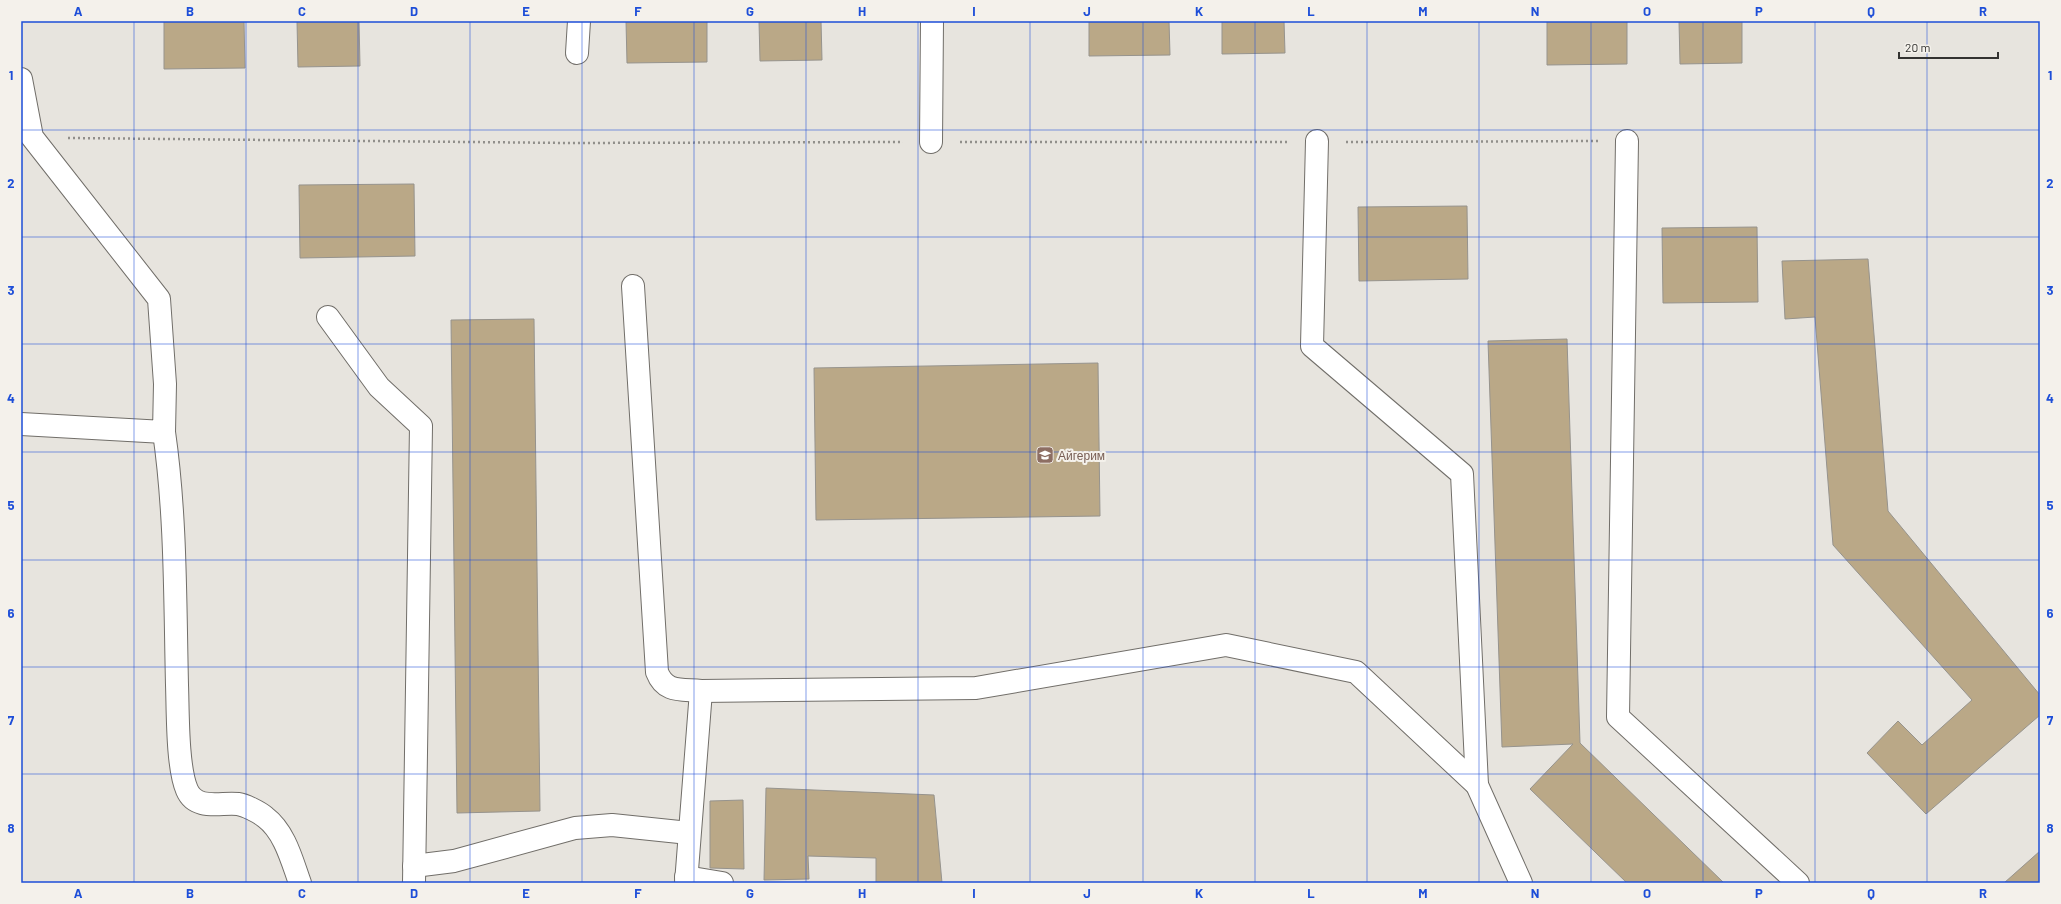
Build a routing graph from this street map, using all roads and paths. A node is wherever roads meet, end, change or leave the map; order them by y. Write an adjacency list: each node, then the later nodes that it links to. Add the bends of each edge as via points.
1 (579, 21): 3 (lane)
2 (932, 21): 7 (lane)
3 (577, 53)
4 (21, 79): 5 (lane)
5 (32, 137): 7 (path, via 570,143); 12 (lane, via 159,299 165,384)
6 (1627, 141): 8 (path); 21 (lane, via 1618,717)
7 (931, 142): 8 (path)
8 (1317, 142): 14 (lane, via 1312,346 1462,474)
9 (633, 286): 13 (lane, via 657,672 668,688)
10 (328, 317): 16 (lane, via 379,387 421,426)
11 (21, 424): 12 (lane)
12 (164, 432): 18 (lane, via 171,478 179,725 183,776 187,791 196,801 212,805 239,804 265,817 278,830)
13 (701, 691): 14 (lane, via 976,688 1226,645 1356,672); 15 (lane)
14 (1477, 785): 20 (lane)
15 (689, 833): 16 (lane, via 612,825 575,828 454,861); 17 (lane)
16 (414, 875)
17 (686, 880): 19 (lane)
18 (300, 883)
19 (722, 883)
20 (1521, 883)
21 (1798, 883)

